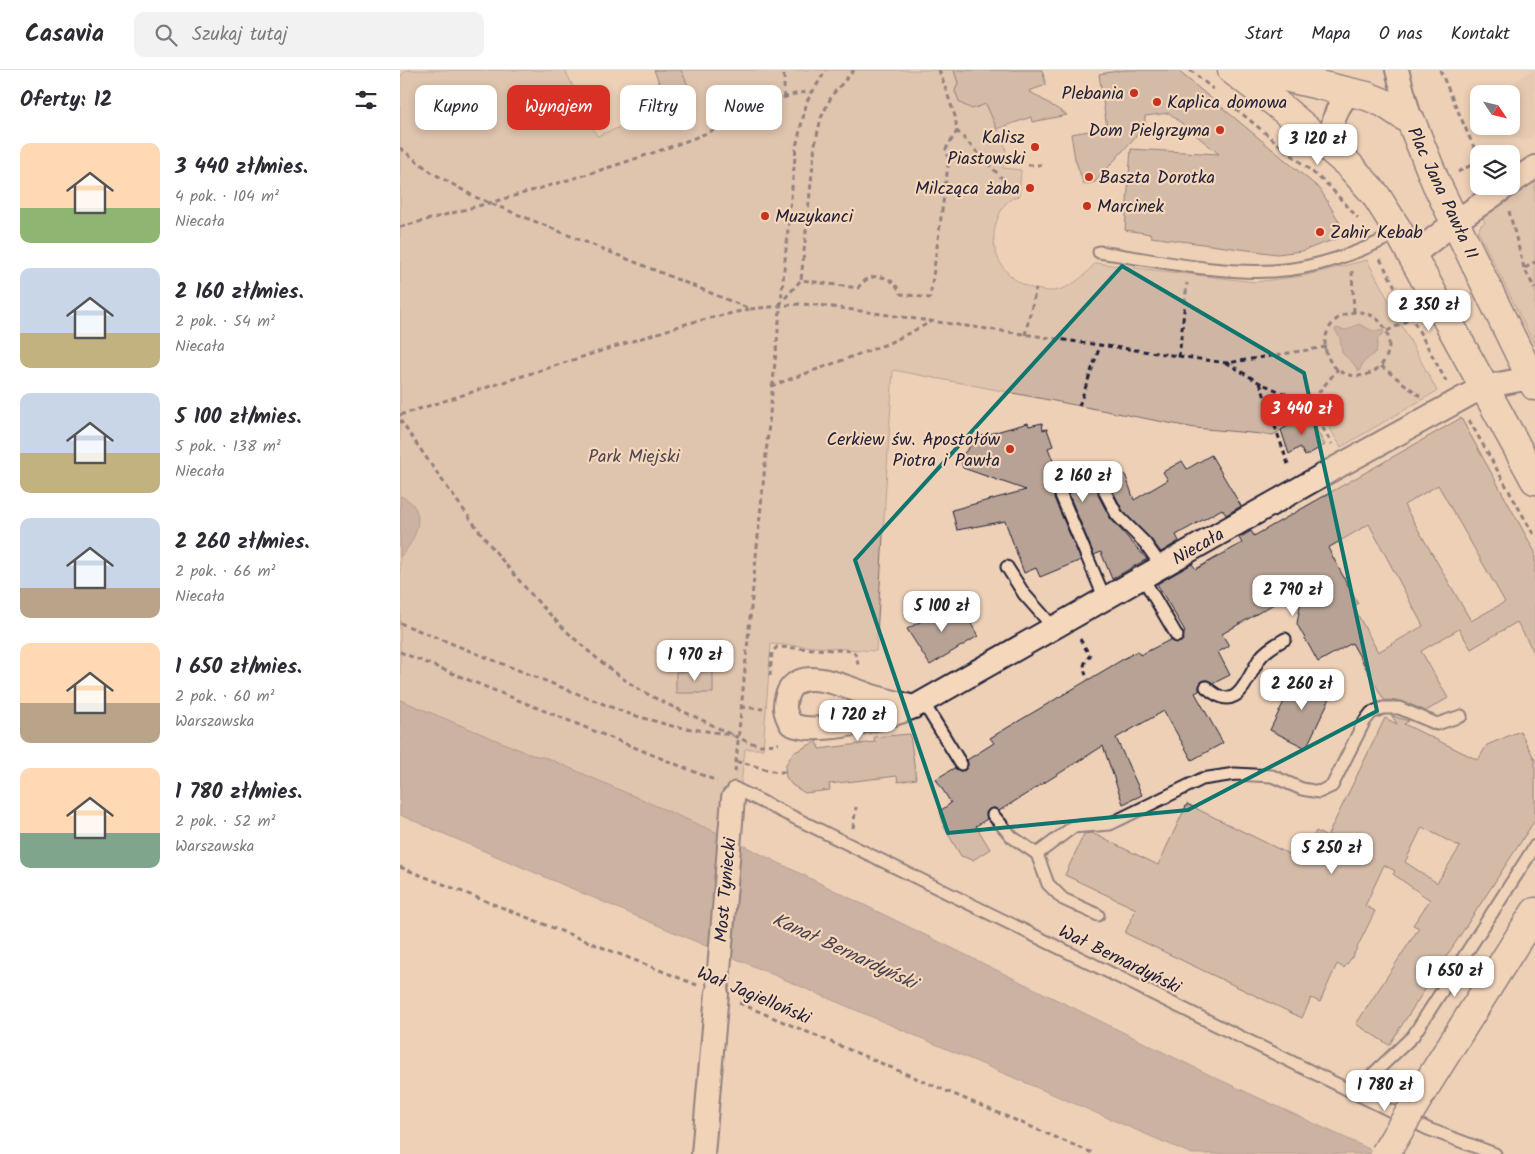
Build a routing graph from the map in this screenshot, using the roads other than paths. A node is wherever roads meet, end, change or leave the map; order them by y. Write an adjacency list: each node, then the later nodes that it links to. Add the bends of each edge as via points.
1 (1250, 70): 3 (street, Plac Jana Pawła II); 5 (street, Plac Jana Pawła II)
2 (1397, 70): 4 (street)
3 (1351, 91): 4 (street, Plac Jana Pawła II, via 1384,103); 5 (street, via 1340,102 1332,120)
4 (1411, 121): 9 (street, Plac Jana Pawła II)
5 (1331, 149): 10 (street, Plac Jana Pawła II, via 1375,194)
6 (1535, 167): 7 (street)
7 (1520, 177)
8 (1507, 197): 9 (street)
9 (1454, 222): 12 (street); 13 (street, Plac Jana Pawła II)
10 (1399, 232): 11 (lane, via 1350,253 1274,271 1189,265); 12 (street, Plac Jana Pawła II)
11 (1099, 252)
12 (1412, 256): 14 (street, Plac Jana Pawła II)
13 (1534, 380): 14 (street, Niecała)
14 (1483, 387): 15 (street, Plac Jana Pawła II); 19 (street, Niecała, via 1444,401)
15 (1535, 480)
16 (1106, 492): 19 (lane, via 1117,515 1145,543)
17 (1062, 495): 20 (lane)
18 (1007, 567): 21 (lane, via 1024,594)
19 (1152, 572): 20 (street, Niecała); 22 (lane)
20 (1105, 599): 21 (street, Niecała)
21 (1054, 628): 25 (street, Niecała)
22 (1177, 636)
23 (1284, 638): 24 (lane, via 1261,657 1246,686 1236,696 1224,699)
24 (1206, 687)
25 (918, 704): 25 (street, Niecała, via 870,695 836,682 805,680 792,686 784,709 791,724 805,729 861,722); 27 (lane)
26 (1460, 716): 31 (lane, via 1437,724 1399,708 1382,708 1371,712 1364,722 1332,786 1319,792 1302,789 1272,776 1235,774 1202,779 1110,824 1073,827)
27 (961, 764)
28 (733, 793): 34 (lane, Wał Bernardyński); 35 (street, Most Tyniecki)
29 (994, 815): 31 (lane, via 1012,837)
30 (1535, 846): 34 (lane, via 1413,1036)
31 (1037, 854): 32 (lane, via 1048,884 1063,899)
32 (1098, 916)
33 (1532, 920): 36 (street, bridge)
34 (1353, 1092): 37 (lane, Wał Bernardyński, via 1428,1129)
35 (703, 1154)
36 (1385, 1154)
37 (1494, 1154)

